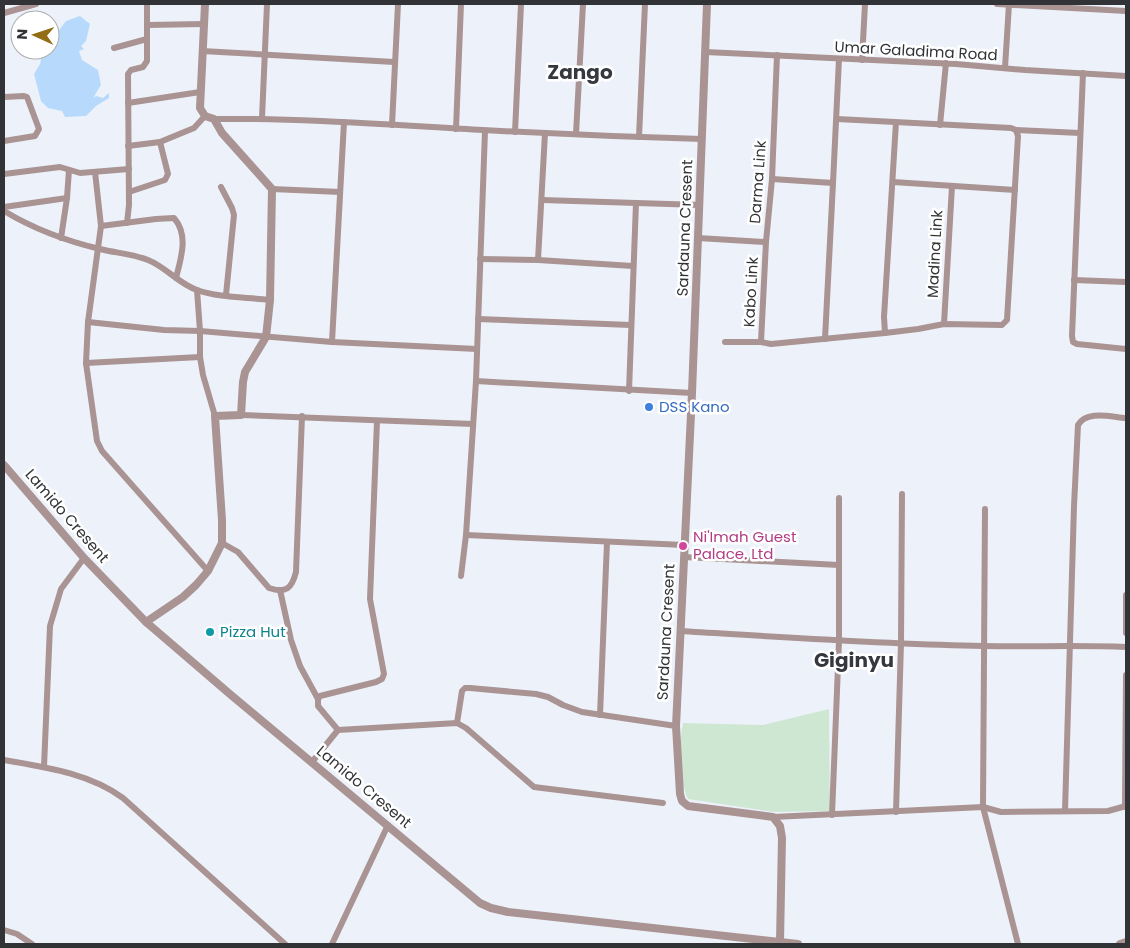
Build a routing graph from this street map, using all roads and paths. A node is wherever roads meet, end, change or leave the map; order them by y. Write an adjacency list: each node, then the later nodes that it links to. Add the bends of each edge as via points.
1 (36, 4): 16 (street)
2 (147, 4): 18 (street)
3 (205, 4): 17 (street)
4 (267, 4): 23 (street)
5 (398, 4): 27 (street)
6 (451, 4): 7 (street)
7 (461, 4): 43 (street)
8 (521, 4): 46 (street)
9 (583, 4): 49 (street)
10 (645, 4): 50 (street)
11 (707, 4): 22 (street, Sardauna Cresent)
12 (865, 4): 26 (street)
13 (997, 4): 14 (street)
14 (1009, 4): 15 (street); 29 (street)
15 (1126, 11)
16 (4, 12)
17 (204, 24): 18 (street); 21 (street)
18 (147, 25): 19 (street)
19 (147, 39): 20 (street); 34 (street, via 146,64 128,74)
20 (114, 48)
21 (202, 52): 23 (street); 32 (street)
22 (705, 52): 24 (street, Umar Galadima Road); 51 (street, Sardauna Cresent)
23 (265, 55): 27 (street); 36 (street)
24 (777, 55): 25 (street, Umar Galadima Road); 59 (street, Darma Link)
25 (839, 59): 26 (street, Umar Galadima Road); 38 (street)
26 (862, 60): 28 (street, Umar Galadima Road)
27 (394, 62): 41 (street)
28 (946, 64): 29 (street, Umar Galadima Road); 42 (street)
29 (1005, 68): 30 (street, Umar Galadima Road)
30 (1083, 73): 31 (street, Umar Galadima Road); 47 (street)
31 (1126, 76)
32 (200, 92): 34 (street); 35 (street, via 200,108)
33 (4, 97): 52 (street, via 27,97 39,129 35,136)
34 (128, 104): 54 (street)
35 (205, 116): 37 (street); 53 (street, via 194,128)
36 (262, 118): 37 (street); 39 (street)
37 (214, 119): 64 (street, via 222,133)
38 (837, 119): 40 (street); 61 (street)
39 (344, 122): 41 (street); 67 (street)
40 (896, 122): 42 (street); 60 (street)
41 (392, 125): 43 (street)
42 (940, 125): 45 (street)
43 (456, 129): 44 (street)
44 (485, 130): 46 (street); 80 (street)
45 (1016, 130): 47 (street); 65 (street)
46 (515, 132): 48 (street)
47 (1080, 132): 84 (street)
48 (545, 133): 49 (street); 69 (street)
49 (576, 134): 50 (street)
50 (639, 137): 51 (street)
51 (702, 139): 71 (street, Sardauna Cresent)
52 (4, 141)
53 (160, 142): 54 (street); 66 (street, via 167,177)
54 (128, 146): 55 (street)
55 (129, 169): 57 (street); 66 (street)
56 (68, 170): 57 (street); 58 (street, via 60,166); 68 (street)
57 (95, 172): 75 (street)
58 (4, 174)
59 (772, 180): 61 (street); 78 (street, Darma Link)
60 (893, 182): 62 (street); 94 (street)
61 (833, 183): 96 (street)
62 (952, 186): 65 (street); 91 (street, Madina Link)
63 (220, 187): 87 (street, via 234,215)
64 (272, 190): 67 (street); 88 (street)
65 (1015, 190): 91 (street, via 1007,320 1002,325)
66 (129, 192): 74 (street)
67 (340, 192): 97 (street)
68 (67, 198): 72 (street); 76 (street)
69 (542, 200): 70 (street); 81 (street)
70 (636, 203): 71 (street); 82 (street)
71 (700, 205): 77 (street, Sardauna Cresent)
72 (4, 207)
73 (4, 211): 76 (street, via 29,226)
74 (126, 224): 75 (street); 83 (street, via 171,218 177,221 183,248)
75 (101, 226): 79 (street)
76 (61, 238): 79 (street)
77 (698, 238): 78 (street, Darma Link); 106 (street, Sardauna Cresent)
78 (766, 242): 99 (street, Kabo Link)
79 (98, 249): 83 (street, via 149,261); 90 (street)
80 (480, 259): 81 (street); 89 (street)
81 (538, 260): 82 (street)
82 (633, 266): 92 (street)
83 (176, 278): 86 (street)
84 (1074, 280): 85 (street); 101 (street, via 1073,342)
85 (1126, 282)
86 (197, 290): 87 (street); 93 (street)
87 (226, 295): 88 (street)
88 (270, 300): 95 (street)
89 (478, 320): 92 (street); 100 (street)
90 (88, 322): 93 (street); 103 (street)
91 (944, 324): 94 (street)
92 (631, 325): 105 (street)
93 (200, 331): 95 (street); 102 (street)
94 (885, 333): 96 (street)
95 (266, 337): 97 (street); 107 (street, via 245,372)
96 (825, 339): 99 (street)
97 (332, 342): 100 (street)
98 (725, 342): 99 (street)
99 (761, 342)
100 (477, 349): 104 (street)
101 (1126, 349)
102 (200, 357): 103 (street); 108 (street)
103 (86, 363): 124 (street, via 98,446)
104 (476, 381): 105 (street); 112 (street)
105 (629, 390): 106 (street)
106 (692, 393): 120 (street, Sardauna Cresent)
107 (241, 415): 108 (street); 109 (street)
108 (215, 416): 119 (street)
109 (302, 416): 111 (street); 126 (street, via 296,572 293,584)
110 (1126, 418): 133 (street, via 1088,416 1078,425)
111 (377, 421): 112 (street); 137 (street, via 370,599 384,674 376,682)
112 (473, 424): 117 (street)
113 (4, 465): 122 (street, Lamido Cresent)
114 (902, 494): 132 (street)
115 (839, 498): 123 (street)
116 (985, 509): 134 (street)
117 (466, 535): 118 (street); 125 (street)
118 (607, 542): 120 (street); 138 (street)
119 (222, 543): 124 (street); 126 (street, via 238,552 269,588)
120 (684, 545): 121 (street, Sardauna Cresent)
121 (684, 557): 123 (street); 129 (street, Sardauna Cresent)
122 (84, 558): 128 (street, Lamido Cresent); 144 (street, via 60,589 50,626)
123 (839, 565): 131 (street)
124 (208, 571): 128 (street, via 183,597)
125 (461, 576)
126 (280, 590): 137 (street, via 300,666)
127 (1126, 595): 130 (street)
128 (146, 622): 143 (street, Lamido Cresent)
129 (680, 632): 131 (street); 140 (street, Sardauna Cresent)
130 (1126, 633)
131 (838, 641): 132 (street); 150 (street)
132 (901, 643): 134 (street); 149 (street)
133 (1070, 645): 134 (street); 135 (street); 148 (street)
134 (984, 646): 146 (street)
135 (1126, 647)
136 (1126, 675): 147 (street)
137 (318, 699): 141 (street, via 318,706)
138 (600, 715): 139 (street, via 582,712 536,694 465,688); 140 (street)
139 (457, 723): 141 (street); 145 (street, via 534,788)
140 (676, 726): 151 (street, Sardauna Cresent, via 682,801 688,806)
141 (338, 730): 143 (street)
142 (4, 760): 144 (street)
143 (312, 762): 152 (street, Lamido Cresent)
144 (44, 767): 157 (street, via 109,787)
145 (663, 804)
146 (983, 807): 148 (street, via 1001,812); 149 (street); 160 (street)
147 (1126, 807): 148 (street, via 1108,811)
148 (1065, 811)
149 (896, 812): 150 (street)
150 (832, 815): 151 (street)
151 (773, 817): 155 (street, via 780,826 782,838)
152 (388, 825): 155 (street, Lamido Cresent, via 480,903 492,908); 158 (street)
153 (4, 930): 156 (street)
154 (1126, 942): 161 (street)
155 (780, 943): 159 (street, Lamido Cresent)
156 (32, 944)
157 (286, 944)
158 (332, 944)
159 (798, 944)
160 (1018, 944)
161 (1120, 944)

